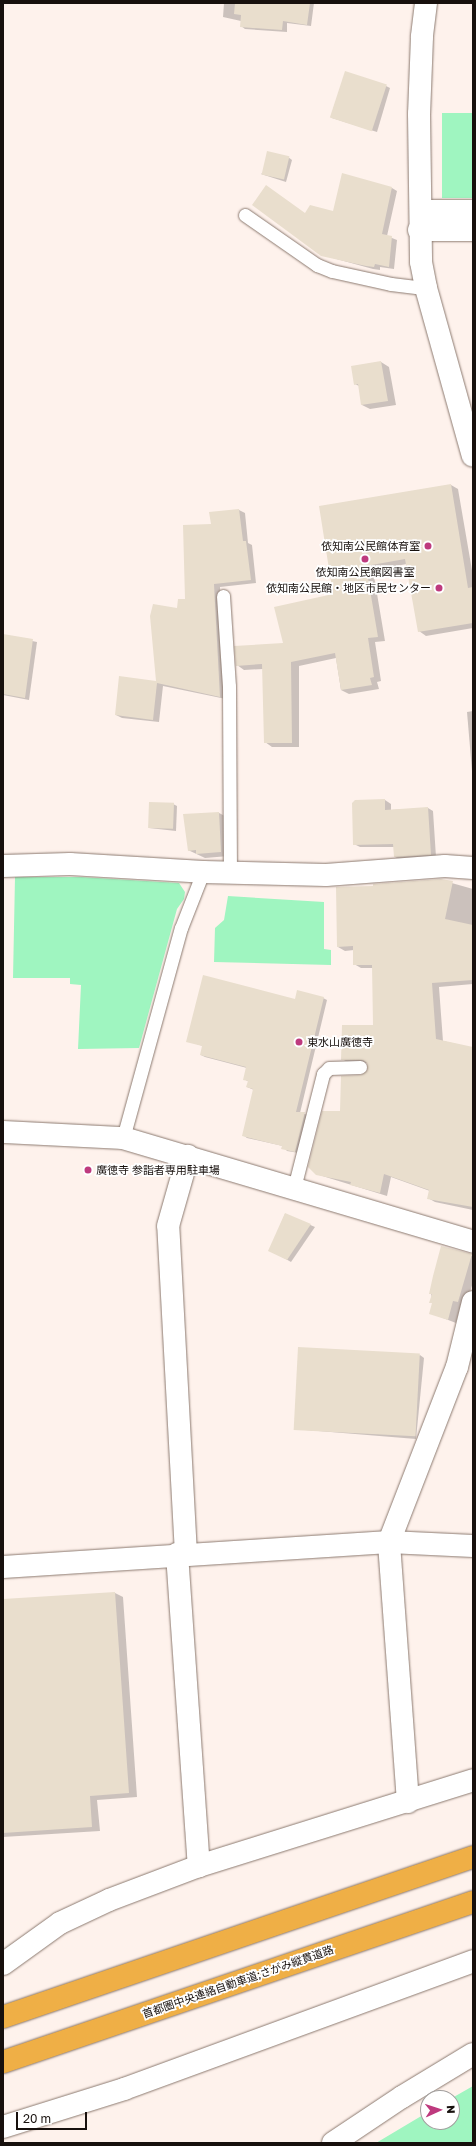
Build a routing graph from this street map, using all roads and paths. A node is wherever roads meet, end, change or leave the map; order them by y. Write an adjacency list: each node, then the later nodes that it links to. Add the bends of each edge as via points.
1 (426, 3): 4 (street, via 419,114)
2 (473, 212): 4 (street)
3 (245, 216): 6 (lane, via 317,265 332,271 391,284)
4 (424, 220): 5 (street); 6 (street)
5 (473, 230)
6 (426, 288): 7 (street)
7 (473, 456)
8 (224, 596): 12 (lane, via 229,686)
9 (3, 866): 11 (street, via 70,864)
10 (473, 868): 12 (street, via 445,866 326,875)
11 (204, 872): 12 (street); 15 (lane, via 181,928)
12 (230, 872)
13 (360, 1067): 17 (lane, via 329,1068 323,1074)
14 (3, 1132): 15 (street)
15 (123, 1138): 16 (street)
16 (188, 1156): 17 (street); 22 (street, via 168,1226)
17 (294, 1188): 18 (street)
18 (473, 1242)
19 (473, 1302): 20 (street, via 457,1367)
20 (389, 1542): 21 (street); 22 (street); 25 (street)
21 (473, 1546)
22 (181, 1554): 23 (street); 27 (street)
23 (3, 1567)
24 (473, 1780): 25 (street)
25 (408, 1802): 27 (street)
26 (473, 1858): 31 (highway)
27 (199, 1866): 30 (street, via 109,1900 60,1923)
28 (473, 1902): 33 (highway, 首都圏中央連絡自動車道;さがみ縦貫道路)
29 (473, 1961): 34 (street, via 124,2089)
30 (3, 1964)
31 (3, 2017)
32 (473, 2054): 35 (street)
33 (3, 2062)
34 (3, 2127)
35 (333, 2143)

